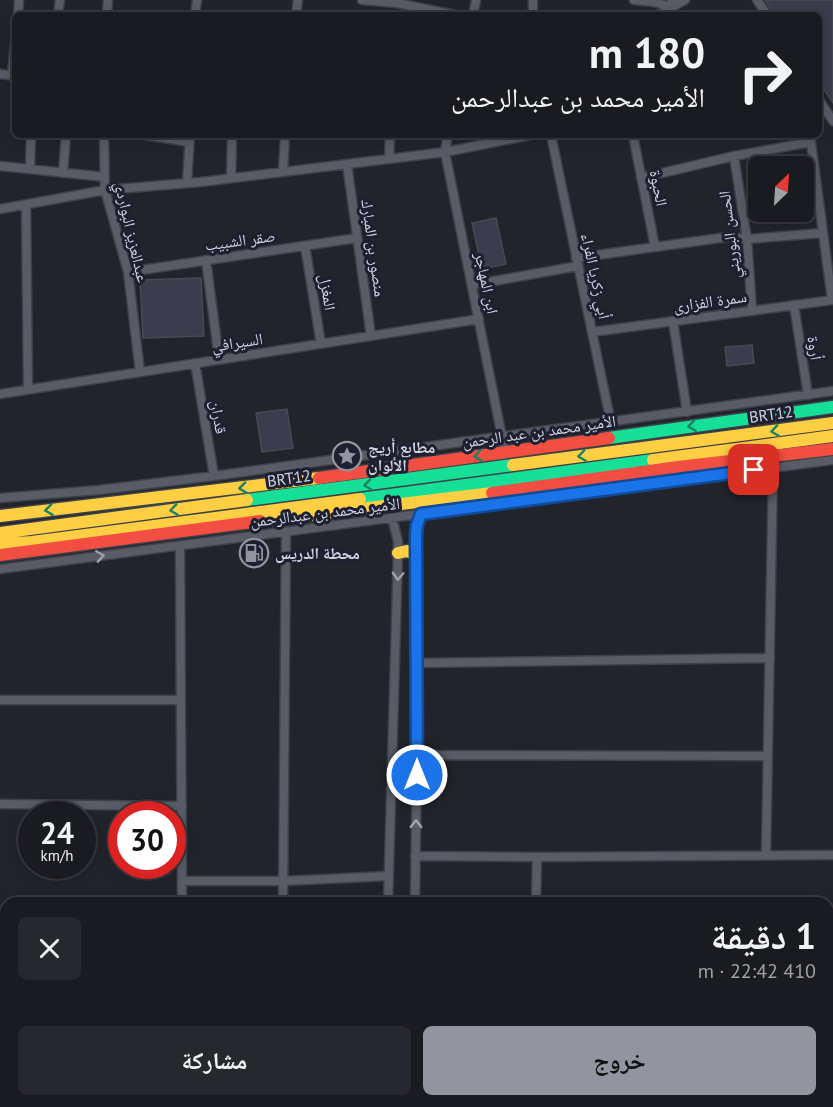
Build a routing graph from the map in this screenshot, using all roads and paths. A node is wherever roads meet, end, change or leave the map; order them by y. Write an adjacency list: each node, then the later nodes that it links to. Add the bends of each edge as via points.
1 (362, 0): 4 (street)
2 (634, 0): 5 (street)
3 (685, 0): 5 (street)
4 (397, 2): 6 (street)
5 (671, 4)
6 (442, 12)
7 (822, 104): 8 (street)
8 (833, 121)
9 (31, 138): 26 (street)
10 (66, 138): 28 (street)
11 (104, 138): 29 (street, عبدالعزيز البواردي)
12 (232, 138): 30 (street)
13 (285, 138): 27 (street)
14 (390, 138): 23 (street)
15 (447, 138): 21 (street, ابن المهاجر)
16 (516, 138): 21 (street)
17 (552, 138): 44 (street, أبي زكريا الفراء)
18 (634, 138): 31 (street, الحبوة)
19 (190, 139): 32 (street)
20 (811, 139): 22 (street); 37 (street)
21 (445, 152): 23 (street); 46 (street, ابن المهاجر)
22 (734, 156): 31 (street); 40 (street, الحسن البوريني)
23 (389, 159): 24 (street)
24 (347, 164): 27 (street); 39 (street, منصور بن المبارك)
25 (0, 166): 26 (street)
26 (30, 170): 28 (street)
27 (283, 172): 30 (street)
28 (63, 173): 29 (street)
29 (105, 177): 33 (street, عبدالعزيز البواردي)
30 (231, 178): 32 (street)
31 (641, 178): 42 (street, الحبوة)
32 (187, 183): 33 (street)
33 (105, 190): 34 (street); 45 (street, عبدالعزيز البواردي)
34 (26, 205): 35 (street); 58 (street)
35 (0, 209)
36 (833, 221): 37 (street)
37 (822, 222): 38 (street)
38 (823, 232): 40 (street); 47 (street)
39 (357, 238): 41 (street, صقر الشبيب); 53 (street, منصور بن المبارك)
40 (747, 239): 42 (street, via 727,237); 49 (street, الحسن البوريني)
41 (305, 246): 43 (street, صقر الشبيب); 54 (street, المغزل)
42 (655, 247): 44 (street)
43 (206, 260): 45 (street, صقر الشبيب); 55 (street)
44 (577, 262): 46 (street); 52 (street, أبي زكريا الفراء)
45 (128, 272): 57 (street, عبدالعزيز البواردي)
46 (472, 285): 50 (street, ابن المهاجر)
47 (833, 300): 48 (street, سمرة الفزارى)
48 (794, 306): 49 (street, سمرة الفزارى); 61 (street, أروة)
49 (752, 311): 51 (street, سمرة الفزارى)
50 (479, 319): 53 (street, السيرافي); 67 (street, ابن المهاجر)
51 (673, 321): 52 (street, سمرة الفزارى); 63 (street)
52 (592, 332): 64 (street, أبي زكريا الفراء)
53 (371, 336): 54 (street, السيرافي)
54 (321, 344): 55 (street, السيرافي)
55 (219, 359): 56 (street, السيرافي)
56 (195, 363): 57 (street, السيرافي); 74 (street, قدران)
57 (140, 372): 58 (street, السيرافي)
58 (28, 389): 60 (street, السيرافي)
59 (833, 391): 61 (street)
60 (0, 393)
61 (808, 395): 63 (street)
62 (833, 407): 69 (main road, الأمير محمد بن عبد الرحمن, one-way to 69)
63 (687, 412): 64 (street)
64 (611, 423): 67 (street)
65 (833, 423): 81 (main road, BRT12, one-way to 81)
66 (833, 436): 82 (main road, BRT12)
67 (502, 437): 69 (street, ابن المهاجر); 74 (street)
68 (833, 449): 71 (main road)
69 (505, 452): 78 (main road, الأمير محمد بن عبد الرحمن, one-way to 78, via 315,479)
70 (833, 460): 72 (street, الأمير محمد بن عبدالرحمن)
71 (678, 467): 73 (main road); 75 (main road)
72 (773, 468): 73 (street, الأمير محمد بن عبدالرحمن); 88 (street)
73 (717, 475): 75 (street, الأمير محمد بن عبدالرحمن)
74 (214, 476): 76 (street)
75 (541, 492): 77 (street, الأمير محمد بن عبدالرحمن); 86 (main road, via 324,512)
76 (0, 498)
77 (421, 514): 79 (street, الأمير محمد بن عبدالرحمن); 85 (street)
78 (2, 515)
79 (392, 518): 80 (street, الأمير محمد بن عبدالرحمن); 84 (street)
80 (286, 532): 83 (street, الأمير محمد بن عبدالرحمن); 103 (street)
81 (0, 533)
82 (0, 544)
83 (180, 546): 87 (street, الأمير محمد بن عبدالرحمن, one-way to 83); 91 (street)
84 (398, 553): 85 (main road); 101 (street, one-way to 101)
85 (416, 554): 89 (street)
86 (0, 555)
87 (0, 569)
88 (770, 658): 89 (street); 93 (street)
89 (417, 663): 92 (street)
90 (0, 700): 91 (street)
91 (182, 700): 94 (street)
92 (417, 755): 93 (street); 99 (street, one-way to 92)
93 (768, 756): 97 (street)
94 (182, 801)
95 (0, 804): 96 (street)
96 (108, 805)
97 (766, 855): 98 (street); 100 (street)
98 (833, 855)
99 (415, 856): 100 (street); 107 (street)
100 (537, 857): 108 (street)
101 (388, 876): 103 (street); 106 (street)
102 (182, 881): 103 (street); 104 (street)
103 (283, 881): 105 (street)
104 (182, 897)
105 (283, 897)
106 (388, 897)
107 (415, 897)
108 (537, 897)

